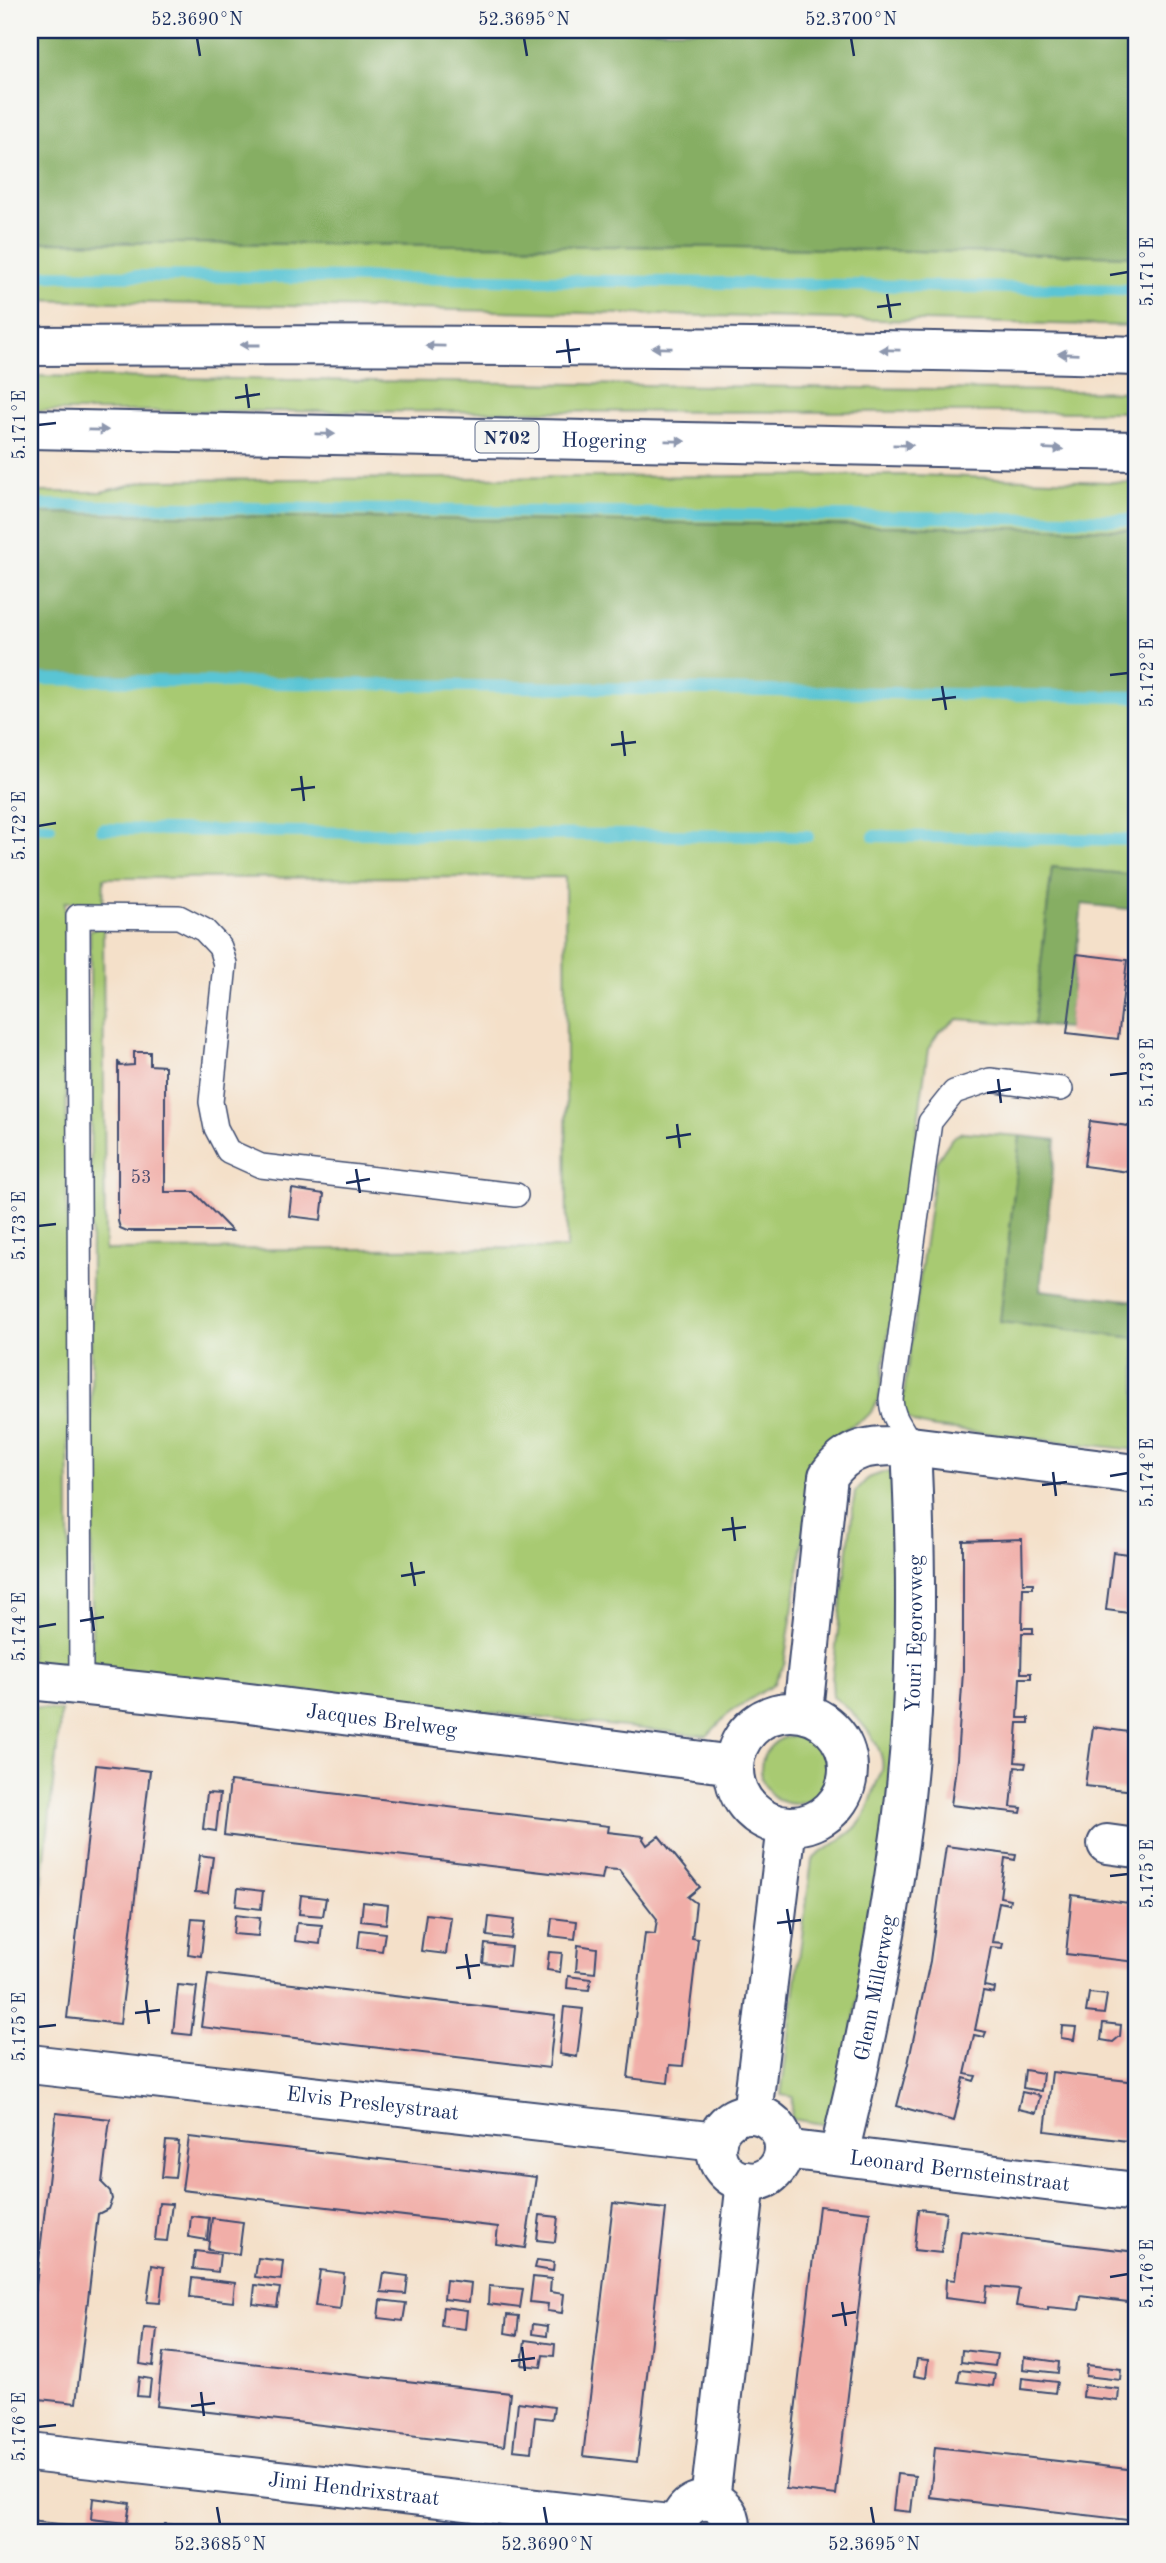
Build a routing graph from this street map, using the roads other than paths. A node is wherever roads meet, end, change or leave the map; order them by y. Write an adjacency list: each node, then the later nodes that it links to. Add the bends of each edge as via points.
1 (30, 346): 2 (main road, one-way to 1, via 958,350)
2 (1136, 356)
3 (30, 429): 4 (main road, Hogering / N702, one-way to 4)
4 (1136, 451)
5 (1061, 1089): 7 (lane, via 990,1080 954,1092 930,1122 891,1399 892,1415)
6 (516, 1195): 10 (lane, via 261,1166 228,1151 215,1128 211,1102 225,964 220,947 204,930 179,917 78,916)
7 (911, 1446): 8 (main road); 11 (main road, via 875,1446 854,1452 840,1460 828,1476); 13 (main road, Youri Egorovweg, via 914,1640)
8 (1136, 1474)
9 (30, 1680): 10 (main road, Jacques Brelweg)
10 (81, 1685): 12 (main road, Jacques Brelweg)
11 (803, 1711): 12 (main road, via 764,1717 738,1746); 14 (main road, via 823,1720 839,1735 848,1755 849,1776 842,1797 828,1814 809,1824)
12 (734, 1765): 14 (main road, via 742,1800 754,1813)
13 (902, 1821): 19 (main road, Glenn Millerweg, via 877,1986)
14 (787, 1826): 16 (main road)
15 (30, 2064): 17 (main road, Elvis Presleystraat)
16 (752, 2114): 17 (main road, via 729,2121); 18 (main road, via 777,2128)
17 (717, 2142): 20 (main road, via 725,2171)
18 (784, 2149): 19 (main road, Leonard Bernsteinstraat); 20 (main road, via 772,2174)
19 (839, 2154): 21 (main road, Leonard Bernsteinstraat)
20 (746, 2181): 23 (main road)
21 (1136, 2192)
22 (30, 2452): 24 (main road, Jimi Hendrixstraat)
23 (709, 2501): 24 (main road, via 688,2507); 25 (main road, via 727,2512)
24 (678, 2529)
25 (735, 2533)

